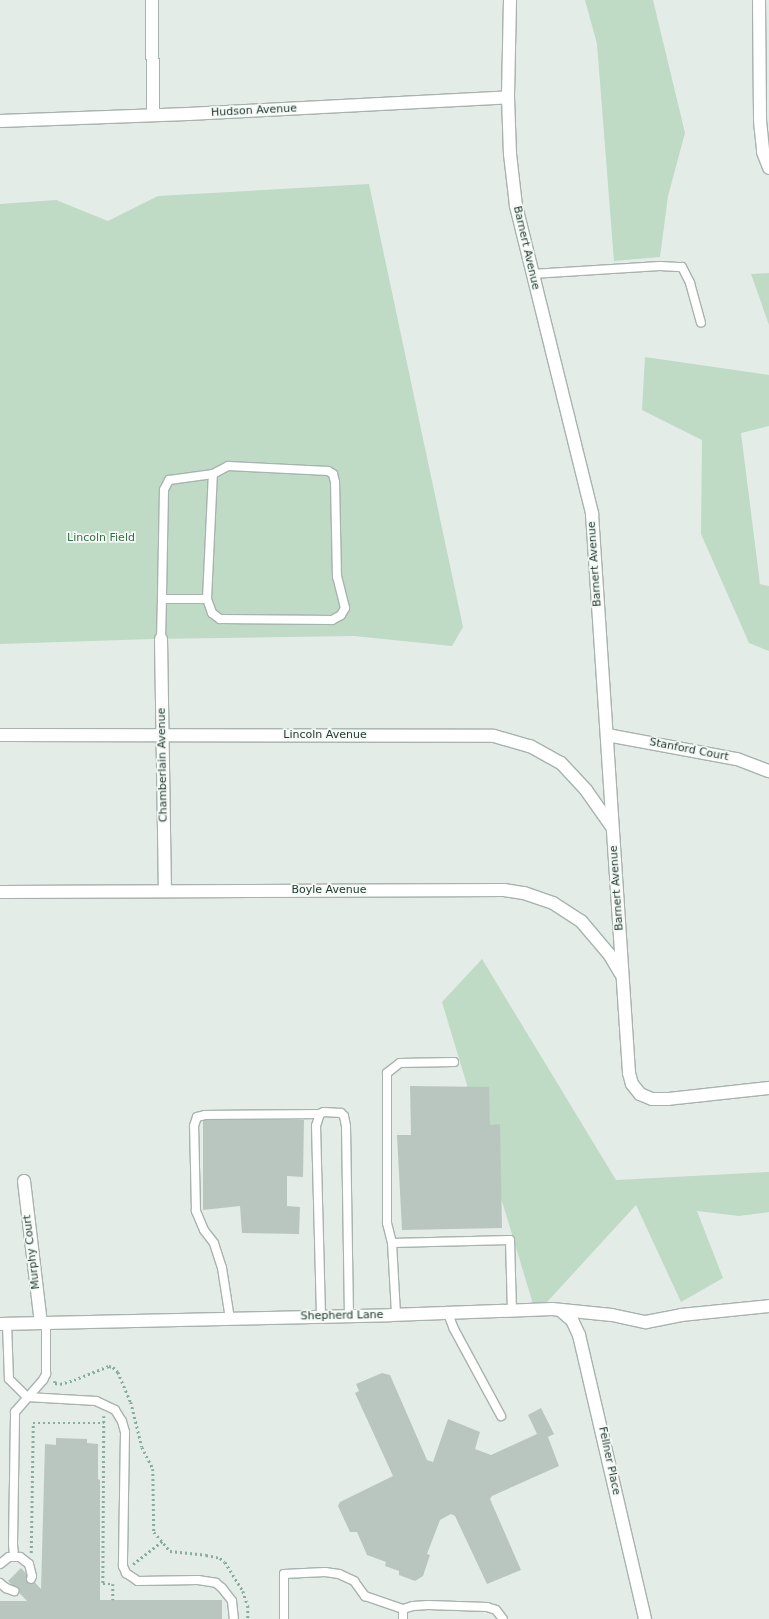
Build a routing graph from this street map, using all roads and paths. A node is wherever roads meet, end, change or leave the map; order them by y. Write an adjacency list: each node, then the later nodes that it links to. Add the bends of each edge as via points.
1 (152, 0): 5 (street)
2 (510, 0): 4 (street, Barnert Avenue)
3 (759, 0): 7 (street, via 760,122 763,152)
4 (508, 97): 5 (street, Hudson Avenue); 8 (street, Barnert Avenue, via 510,154 516,206)
5 (153, 115): 6 (street, Hudson Avenue)
6 (0, 122)
7 (769, 168)
8 (532, 274): 9 (lane, via 660,266 682,267 690,283); 16 (street, Barnert Avenue, via 592,514)
9 (701, 323)
10 (214, 474): 11 (lane, via 169,480 164,490); 12 (lane); 12 (lane, via 228,466 328,471 333,474 337,577 345,608 341,615 332,620 220,619 212,613)
11 (162, 599): 12 (lane); 13 (lane)
12 (207, 599)
13 (161, 639): 15 (street, Chamberlain Avenue)
14 (0, 735): 15 (street, Lincoln Avenue)
15 (162, 735): 18 (street, Lincoln Avenue, via 494,736 530,746 561,764 586,790); 19 (street, Chamberlain Avenue)
16 (607, 735): 17 (street, Stanford Court, via 737,759); 18 (street, Barnert Avenue)
17 (769, 771)
18 (613, 828): 21 (street, Barnert Avenue)
19 (165, 891): 20 (street, Boyle Avenue); 21 (street, Boyle Avenue, via 504,890 524,893 553,903 581,921 609,954)
20 (0, 892)
21 (623, 976): 23 (street, Barnert Avenue, via 629,1073 632,1084 640,1094 652,1099 679,1098)
22 (454, 1062): 26 (lane, via 400,1063 387,1073 387,1223)
23 (769, 1088)
24 (320, 1114): 32 (lane, via 316,1126); 33 (lane, via 341,1113 346,1126); 34 (lane, via 197,1117 194,1126 196,1211 204,1230 214,1243 222,1268)
25 (24, 1180): 36 (street, Murphy Court)
26 (392, 1243): 28 (lane, via 510,1240); 31 (lane)
27 (769, 1306): 29 (street, Shepherd Lane, via 681,1315 646,1322 612,1315)
28 (512, 1310): 29 (street, Shepherd Lane); 30 (street, Shepherd Lane)
29 (560, 1310): 57 (street, Fellner Place, via 572,1320 579,1335)
30 (447, 1312): 31 (street, Shepherd Lane); 40 (lane)
31 (396, 1314): 33 (street, Shepherd Lane)
32 (321, 1316): 33 (street, Shepherd Lane); 34 (street, Shepherd Lane)
33 (349, 1316)
34 (230, 1318): 36 (street, Shepherd Lane)
35 (4, 1323): 36 (street, Shepherd Lane); 38 (lane, via 9,1379)
36 (44, 1324): 38 (lane, via 46,1374)
37 (55, 1379): 42 (path, via 55,1383 60,1384 88,1376 109,1366 118,1372 131,1402 142,1447 153,1469 154,1532)
38 (27, 1396): 39 (lane, via 96,1401); 43 (lane, via 15,1412)
39 (105, 1404): 41 (path); 52 (lane, via 115,1410 125,1432 123,1566 126,1573 138,1581 198,1580 216,1583 232,1601)
40 (501, 1416)
41 (104, 1423): 44 (path, via 33,1423); 50 (path, via 103,1584 113,1584)
42 (162, 1541): 46 (path); 53 (path, via 170,1551 206,1555 220,1558 225,1562 243,1591 248,1606)
43 (14, 1556): 45 (lane); 47 (lane, via 29,1564)
44 (33, 1558)
45 (0, 1564)
46 (133, 1564)
47 (31, 1580)
48 (0, 1583): 49 (lane)
49 (14, 1590)
50 (113, 1600)
51 (403, 1609): 54 (lane, via 365,1596 354,1581 339,1574 284,1574); 55 (lane); 56 (lane, via 428,1605 487,1607 496,1610)
52 (234, 1619)
53 (248, 1619)
54 (284, 1619)
55 (403, 1619)
56 (503, 1619)
57 (644, 1619)

